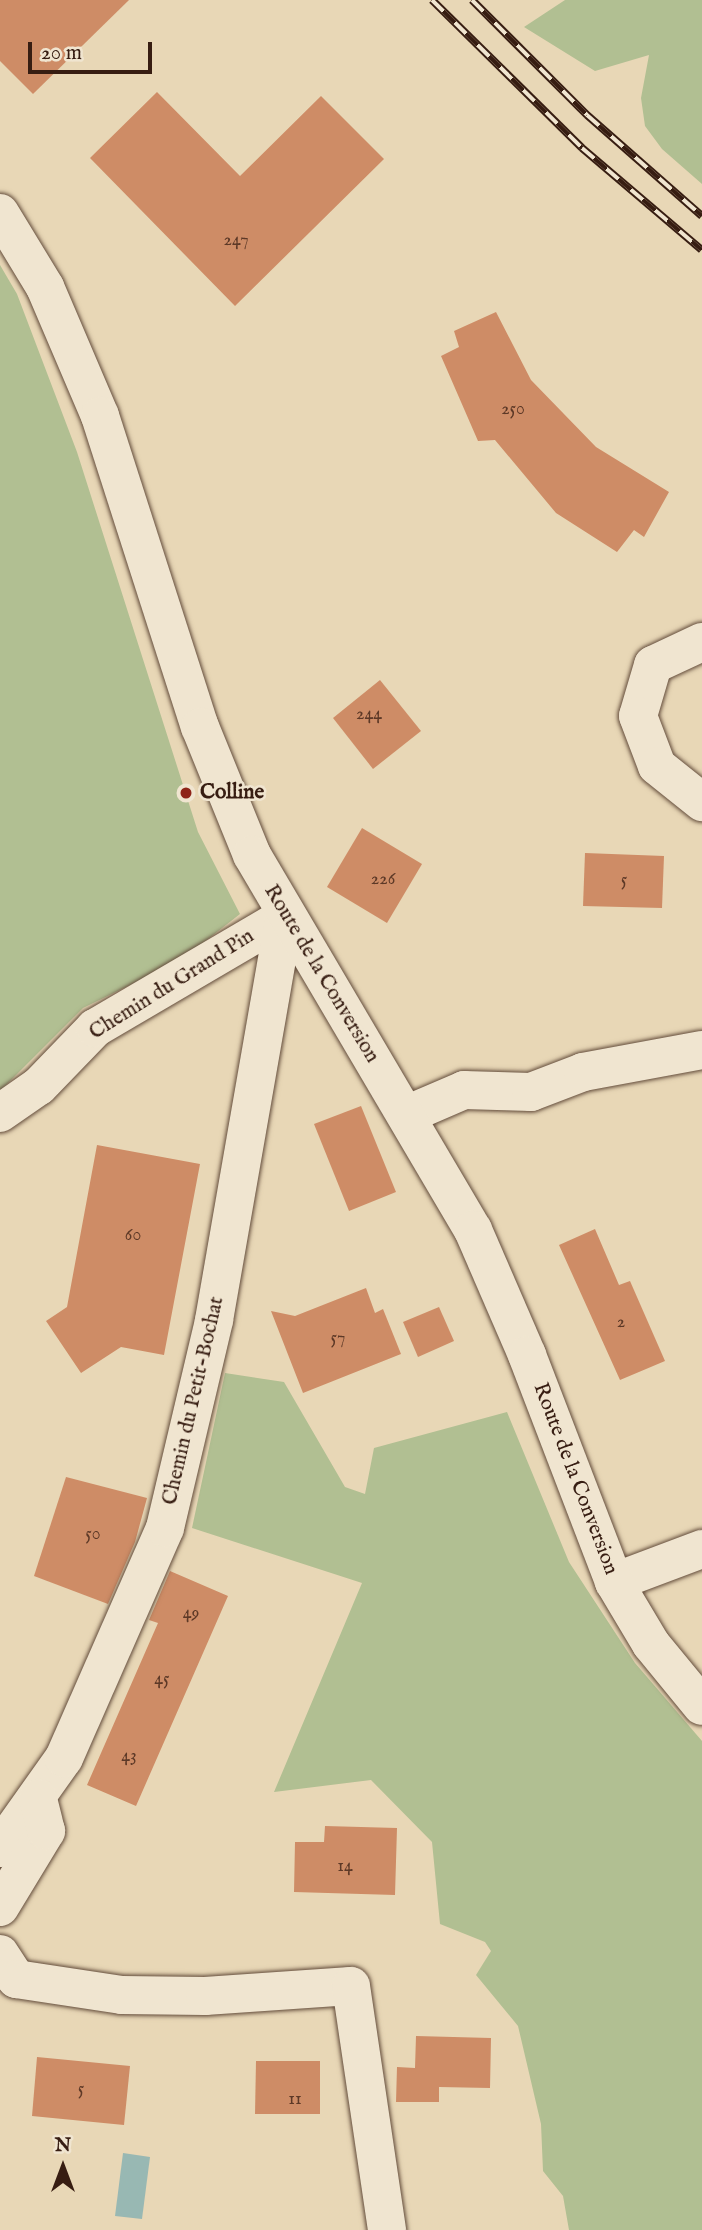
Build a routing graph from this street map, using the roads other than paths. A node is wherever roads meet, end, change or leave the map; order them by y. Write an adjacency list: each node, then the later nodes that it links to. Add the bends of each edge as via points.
1 (0, 213): 4 (street, Route de la Conversion, via 44,287 100,416 220,784)
2 (702, 642): 3 (street, via 653,665 638,716 641,734 657,766)
3 (702, 802)
4 (284, 916): 6 (street, Chemin du Grand Pin, via 95,1028 39,1086); 7 (street, Route de la Conversion); 11 (street, Chemin du Petit-Bochat, via 214,1320 165,1528 64,1758)
5 (702, 1051): 7 (street, via 583,1072 531,1092 464,1090)
6 (0, 1114)
7 (406, 1115): 9 (street, Route de la Conversion, via 473,1230 527,1355)
8 (702, 1549): 9 (street)
9 (614, 1583): 10 (street, Route de la Conversion, via 651,1644)
10 (702, 1706)
11 (38, 1798): 12 (street, Chemin du Petit-Bochat); 13 (street, via 46,1831)
12 (0, 1849)
13 (0, 1907)
14 (0, 1954): 15 (street, via 16,1979 122,1995 205,1996 351,1986)
15 (387, 2230)

